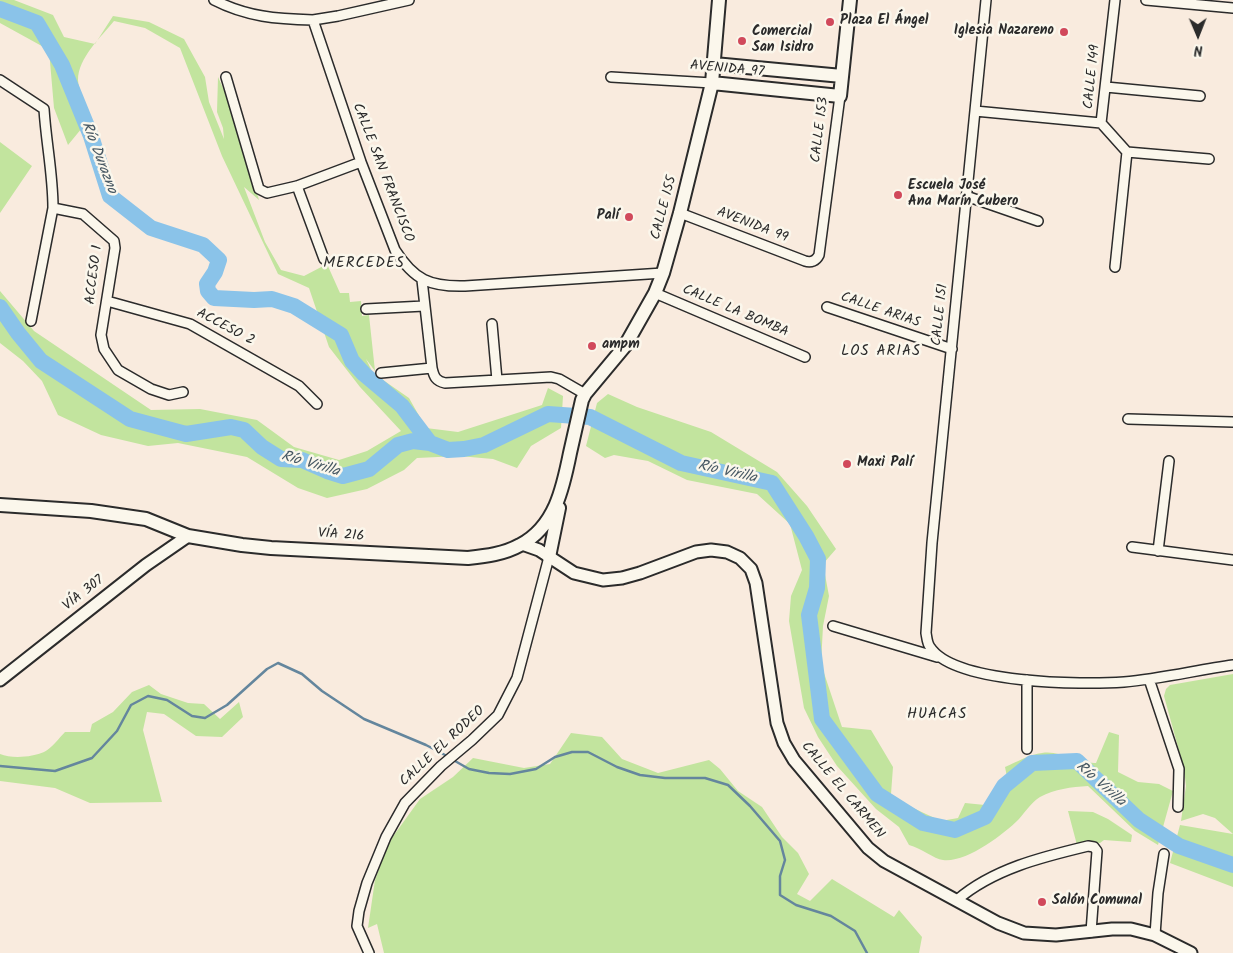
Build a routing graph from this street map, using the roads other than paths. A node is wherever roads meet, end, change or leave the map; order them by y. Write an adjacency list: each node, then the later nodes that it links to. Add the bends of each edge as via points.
1 (214, 0): 9 (street, via 235,10 266,18)
2 (409, 0): 9 (street)
3 (719, 0): 10 (main road, CALLE 155)
4 (850, 0): 11 (main road, CALLE 153)
5 (986, 0): 19 (street, CALLE 151)
6 (1115, 0): 16 (street, CALLE 149)
7 (1146, 0): 8 (street)
8 (1233, 8)
9 (313, 20): 23 (street, CALLE SAN FRANCISCO)
10 (714, 64): 11 (main road, AVENIDA 97); 15 (main road, CALLE 155)
11 (842, 76): 17 (main road, CALLE 153)
12 (226, 77): 24 (street, via 259,189 267,193)
13 (611, 77): 15 (street, AVENIDA 97)
14 (0, 80): 26 (street, via 44,109)
15 (712, 84): 17 (main road, AVENIDA 97); 27 (main road, CALLE 155)
16 (1106, 87): 18 (street); 20 (street, CALLE 149)
17 (840, 96): 30 (street, CALLE 153, via 819,255)
18 (1200, 96)
19 (975, 111): 20 (street); 25 (street, CALLE 151)
20 (1101, 124): 21 (street, CALLE 149)
21 (1127, 152): 22 (street); 31 (street)
22 (1210, 159)
23 (361, 162): 24 (street); 33 (street, CALLE SAN FRANCISCO, via 395,250 402,262)
24 (297, 186): 29 (street)
25 (966, 196): 28 (street); 41 (street, CALLE 151)
26 (53, 208): 35 (street, ACCESO 1, via 83,214 114,241); 39 (street)
27 (680, 213): 30 (street, AVENIDA 99, via 805,261); 32 (main road, CALLE 155)
28 (1038, 221)
29 (324, 259)
30 (814, 261)
31 (1115, 267)
32 (663, 272): 33 (street, CALLE SAN FRANCISCO, via 465,286 437,286); 34 (main road, CALLE 155)
33 (422, 280): 36 (street)
34 (655, 293): 42 (street, CALLE LA BOMBA); 47 (main road, CALLE 155, via 625,346)
35 (107, 301): 46 (street, ACCESO 1, via 100,335 104,349 118,370 151,390 169,395); 48 (street, ACCESO 2, via 190,324 299,386)
36 (424, 306): 38 (street); 43 (street)
37 (827, 308): 41 (street, CALLE ARIAS)
38 (366, 309)
39 (31, 321)
40 (492, 324): 45 (street)
41 (952, 350): 61 (street, CALLE 151, via 926,633 931,650)
42 (805, 357)
43 (432, 368): 44 (street); 45 (street, via 439,382)
44 (381, 372)
45 (497, 380): 47 (street, via 550,377 559,379)
46 (183, 392)
47 (583, 397): 52 (main road, VÍA 216)
48 (317, 404)
49 (1128, 418): 50 (street)
50 (1233, 422)
51 (1169, 461): 57 (street)
52 (562, 492): 55 (main road, VÍA 216, via 550,518); 58 (main road)
53 (0, 505): 54 (main road, VÍA 216, via 91,511 146,519)
54 (188, 536): 55 (main road, VÍA 216, via 271,548 440,558 494,555); 64 (street, VÍA 307, via 146,564)
55 (522, 544): 58 (street, CALLE EL CARMEN)
56 (1132, 547): 57 (street)
57 (1158, 551): 59 (street)
58 (549, 557): 69 (street, CALLE EL CARMEN, via 574,573 603,580 640,573 696,552 727,552 740,558 756,583 777,723 794,760 868,848); 72 (street, CALLE EL RODEO, via 517,678 498,714 404,803 386,837 359,911 357,926)
59 (1233, 560)
60 (833, 626): 61 (street)
61 (945, 659): 65 (street, via 963,669 986,675)
62 (1233, 665): 63 (street)
63 (1149, 679): 65 (street, via 1123,682); 67 (street, via 1179,769)
64 (0, 680)
65 (1027, 680): 66 (street)
66 (1027, 749)
67 (1178, 808)
68 (1164, 854): 71 (street)
69 (957, 900): 70 (street, CALLE EL CARMEN, via 998,923 1024,933); 70 (street, via 971,887 1001,873 1039,859 1094,847 1097,851)
70 (1091, 932): 71 (street, CALLE EL CARMEN, via 1131,929)
71 (1156, 935): 73 (street, CALLE EL CARMEN)
72 (369, 953)
73 (1191, 953)

